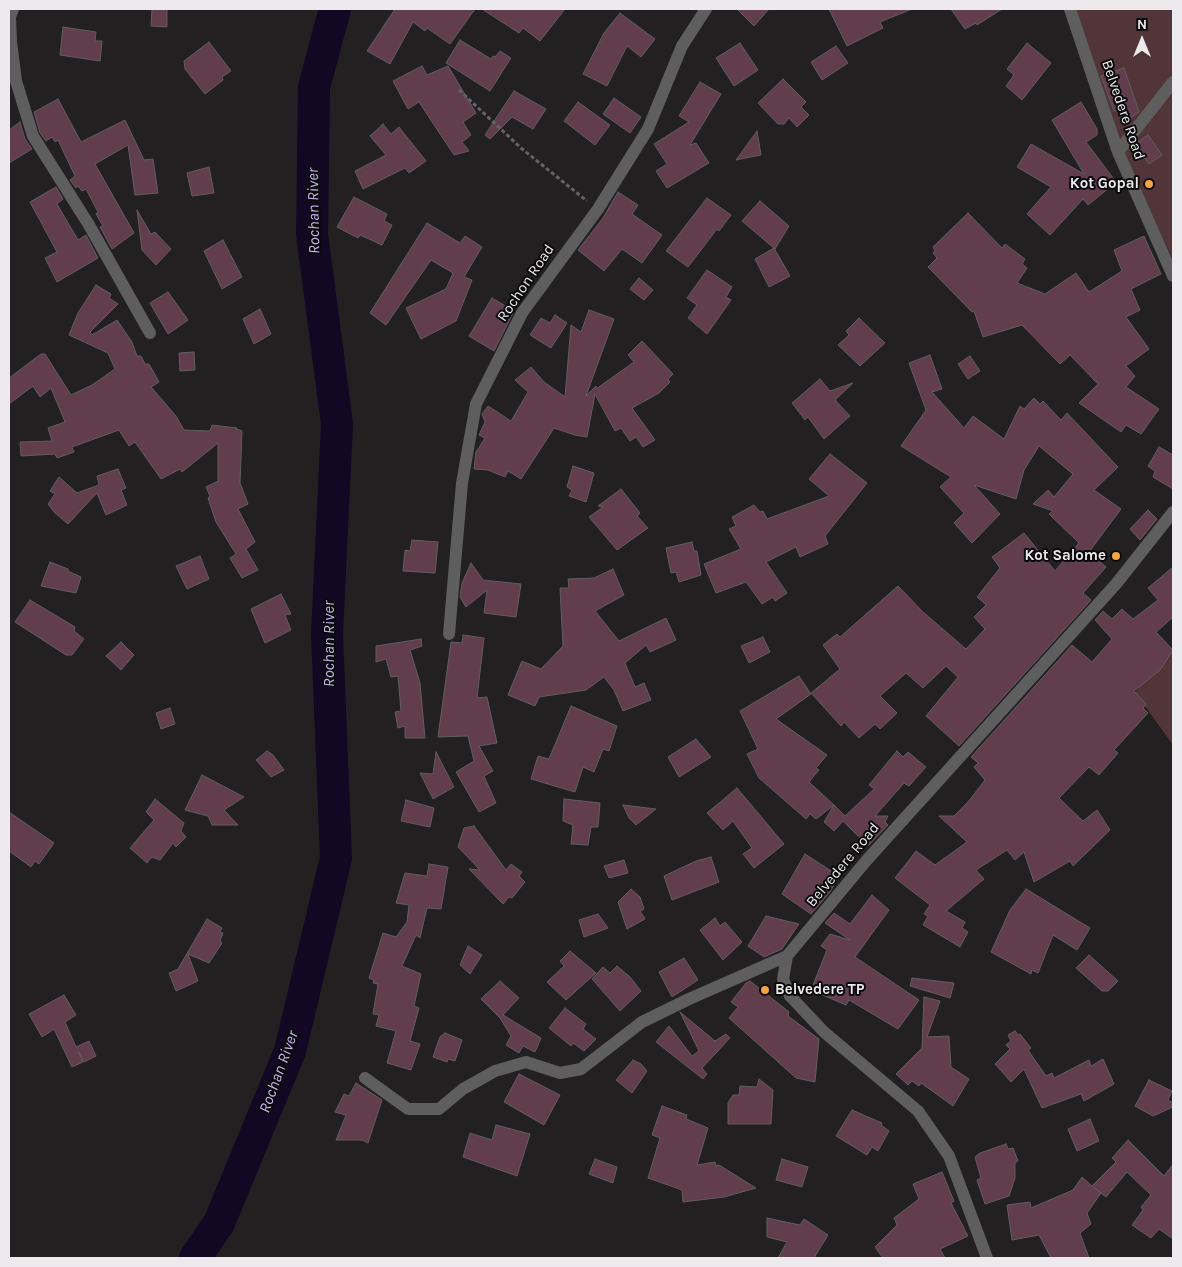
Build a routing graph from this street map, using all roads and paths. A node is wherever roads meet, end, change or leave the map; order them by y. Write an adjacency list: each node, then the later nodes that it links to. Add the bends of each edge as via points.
1 (13, 9): 9 (street, via 10,17 11,42 16,81 33,136)
2 (706, 9): 7 (street, Rochon Road, via 682,46 648,129)
3 (1070, 9): 6 (street, Belvedere Road)
4 (1173, 82): 6 (street)
5 (459, 90): 7 (path, via 521,148)
6 (1118, 152): 8 (street, Belvedere Road)
7 (598, 209): 11 (street, Rochon Road, via 522,313 476,404 462,483)
8 (1173, 276)
9 (150, 332)
10 (1173, 512): 12 (street, Belvedere Road, via 1116,584 866,861)
11 (449, 634)
12 (787, 956): 13 (street, via 642,1022 581,1069 560,1073 526,1062 495,1071 463,1089 440,1109 408,1109); 14 (street, via 783,979 790,996 824,1032 918,1111 949,1156)
13 (365, 1078)
14 (987, 1258)

